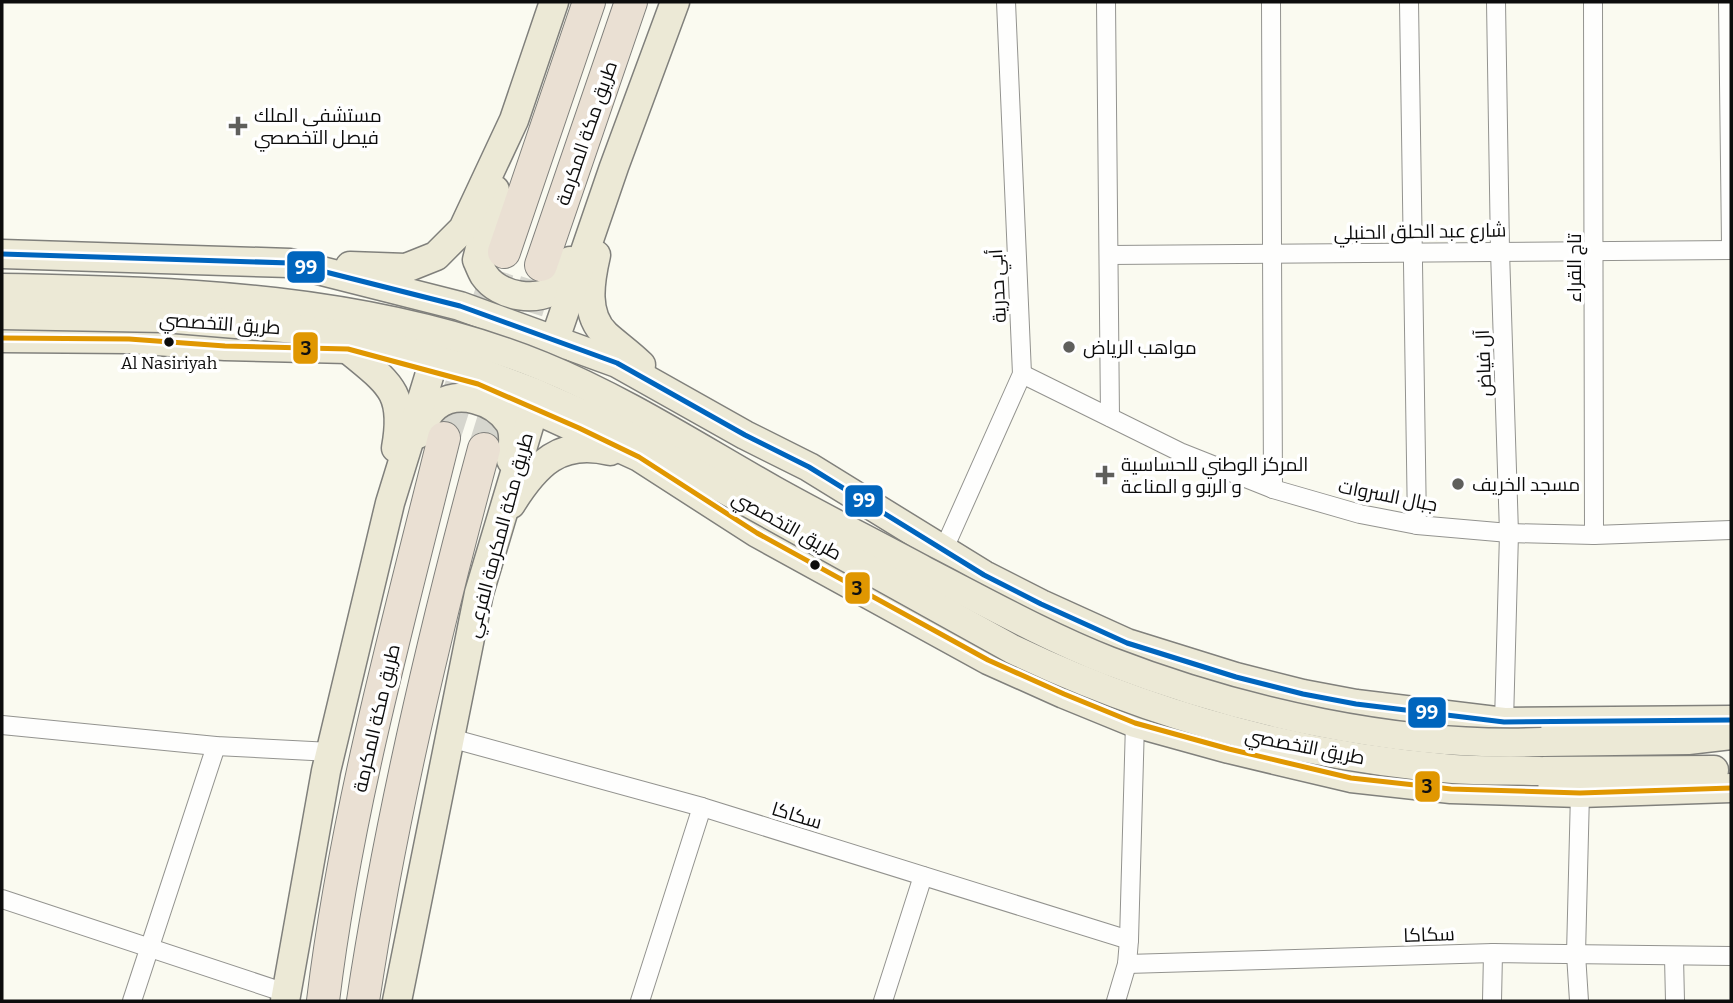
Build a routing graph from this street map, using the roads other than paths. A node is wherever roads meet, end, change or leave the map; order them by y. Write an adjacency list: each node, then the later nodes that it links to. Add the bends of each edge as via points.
1 (554, 2): 12 (main road)
2 (589, 2): 18 (highway, طريق مكة المكرمة)
3 (631, 2): 24 (highway, طريق مكة المكرمة)
4 (675, 2): 13 (main road, طريق مكة المكرمة الفرعي)
5 (1006, 2): 31 (street, أبي حدرية)
6 (1106, 2): 22 (street)
7 (1271, 2): 21 (street)
8 (1409, 2): 19 (street)
9 (1496, 2): 16 (street, آل فياض)
10 (1593, 2): 17 (street, تاج القراء)
11 (1728, 2): 14 (street)
12 (514, 120): 13 (main road, via 477,260 485,277 504,291 545,295 561,285 590,203); 23 (main road, via 463,229 436,256 406,268)
13 (614, 167): 28 (main road, طريق مكة المكرمة الفرعي); 32 (main road, via 592,273 591,312 603,333)
14 (1731, 244)
15 (1731, 250): 17 (street, شارع عبد الحلق الحنبلي)
16 (1500, 251): 17 (street, شارع عبد الحلق الحنبلي); 19 (street, شارع عبد الحلق الحنبلي); 43 (street, آل فياض)
17 (1595, 251): 44 (street, تاج القراء)
18 (504, 252)
19 (1414, 252): 21 (street, شارع عبد الحلق الحنبلي); 40 (street)
20 (2, 254): 23 (main road)
21 (1274, 254): 22 (street, شارع عبد الحلق الحنبلي); 38 (street)
22 (1109, 255): 34 (street)
23 (290, 263): 28 (main road, via 460,306); 29 (main road, via 371,301 374,325)
24 (541, 265)
25 (2, 288): 50 (main road, طريق التخصصي, bridge, via 285,302 432,329 495,348 600,392 1003,612 1107,660 1176,685 1315,722 1412,736 1514,743)
26 (2, 315): 54 (main road, طريق التخصصي, bridge, via 164,318 296,329 351,336 477,371 612,428 1012,649 1124,697 1228,731 1322,752 1454,769)
27 (2, 338): 29 (main road)
28 (555, 339): 30 (main road, via 484,335 457,345); 32 (main road); 33 (main road, طريق مكة المكرمة الفرعي)
29 (348, 349): 30 (main road); 39 (main road, via 396,395 400,425)
30 (430, 370): 33 (main road); 39 (main road)
31 (1022, 374): 34 (street, جبال السروات); 45 (street, أبي حدرية)
32 (662, 387): 45 (main road, via 809,467)
33 (534, 408): 37 (main road); 41 (main road, طريق مكة المكرمة الفرعي)
34 (1110, 417): 38 (street, جبال السروات, via 1180,452)
35 (444, 438): 69 (highway, طريق مكة المكرمة, via 376,713 330,939)
36 (484, 449): 70 (highway, طريق مكة المكرمة, via 415,727)
37 (639, 457): 41 (main road, via 600,448 563,451 524,484); 48 (main road, via 757,533 988,660)
38 (1273, 489): 40 (street, جبال السروات)
39 (390, 502): 41 (main road, via 428,415 437,405 462,396 494,408 510,423 512,459); 53 (main road)
40 (1417, 525): 43 (street, جبال السروات)
41 (497, 528): 51 (main road, طريق مكة المكرمة الفرعي)
42 (1731, 530): 44 (street, جبال السروات)
43 (1509, 533): 44 (street, جبال السروات); 47 (street, آل فياض)
44 (1594, 535)
45 (943, 551): 47 (main road, via 1127,643 1224,673 1356,704)
46 (1731, 719): 47 (main road)
47 (1504, 722)
48 (1135, 723): 56 (main road, via 1351,778 1451,789); 60 (street)
49 (2, 725): 52 (street)
50 (1731, 735)
51 (450, 738): 57 (street, سكاكا); 71 (main road, طريق مكة المكرمة الفرعي)
52 (216, 746): 53 (street); 61 (street)
53 (331, 752): 67 (main road)
54 (1731, 770)
55 (1731, 788): 56 (main road)
56 (1580, 793): 63 (street)
57 (702, 807): 58 (street, سكاكا); 72 (street)
58 (923, 876): 60 (street, سكاكا); 73 (street)
59 (2, 899): 61 (street)
60 (1129, 940): 66 (street)
61 (150, 949): 67 (street); 68 (street)
62 (1493, 953): 63 (street, سكاكا); 66 (street, سكاكا); 75 (street)
63 (1576, 954): 65 (street, سكاكا); 76 (street)
64 (1731, 956): 65 (street, سكاكا)
65 (1674, 957): 77 (street)
66 (1127, 964): 74 (street)
67 (285, 997)
68 (132, 1001)
69 (323, 1001)
70 (363, 1001)
71 (397, 1001)
72 (640, 1001)
73 (883, 1001)
74 (1116, 1001)
75 (1492, 1001)
76 (1578, 1001)
77 (1675, 1001)

